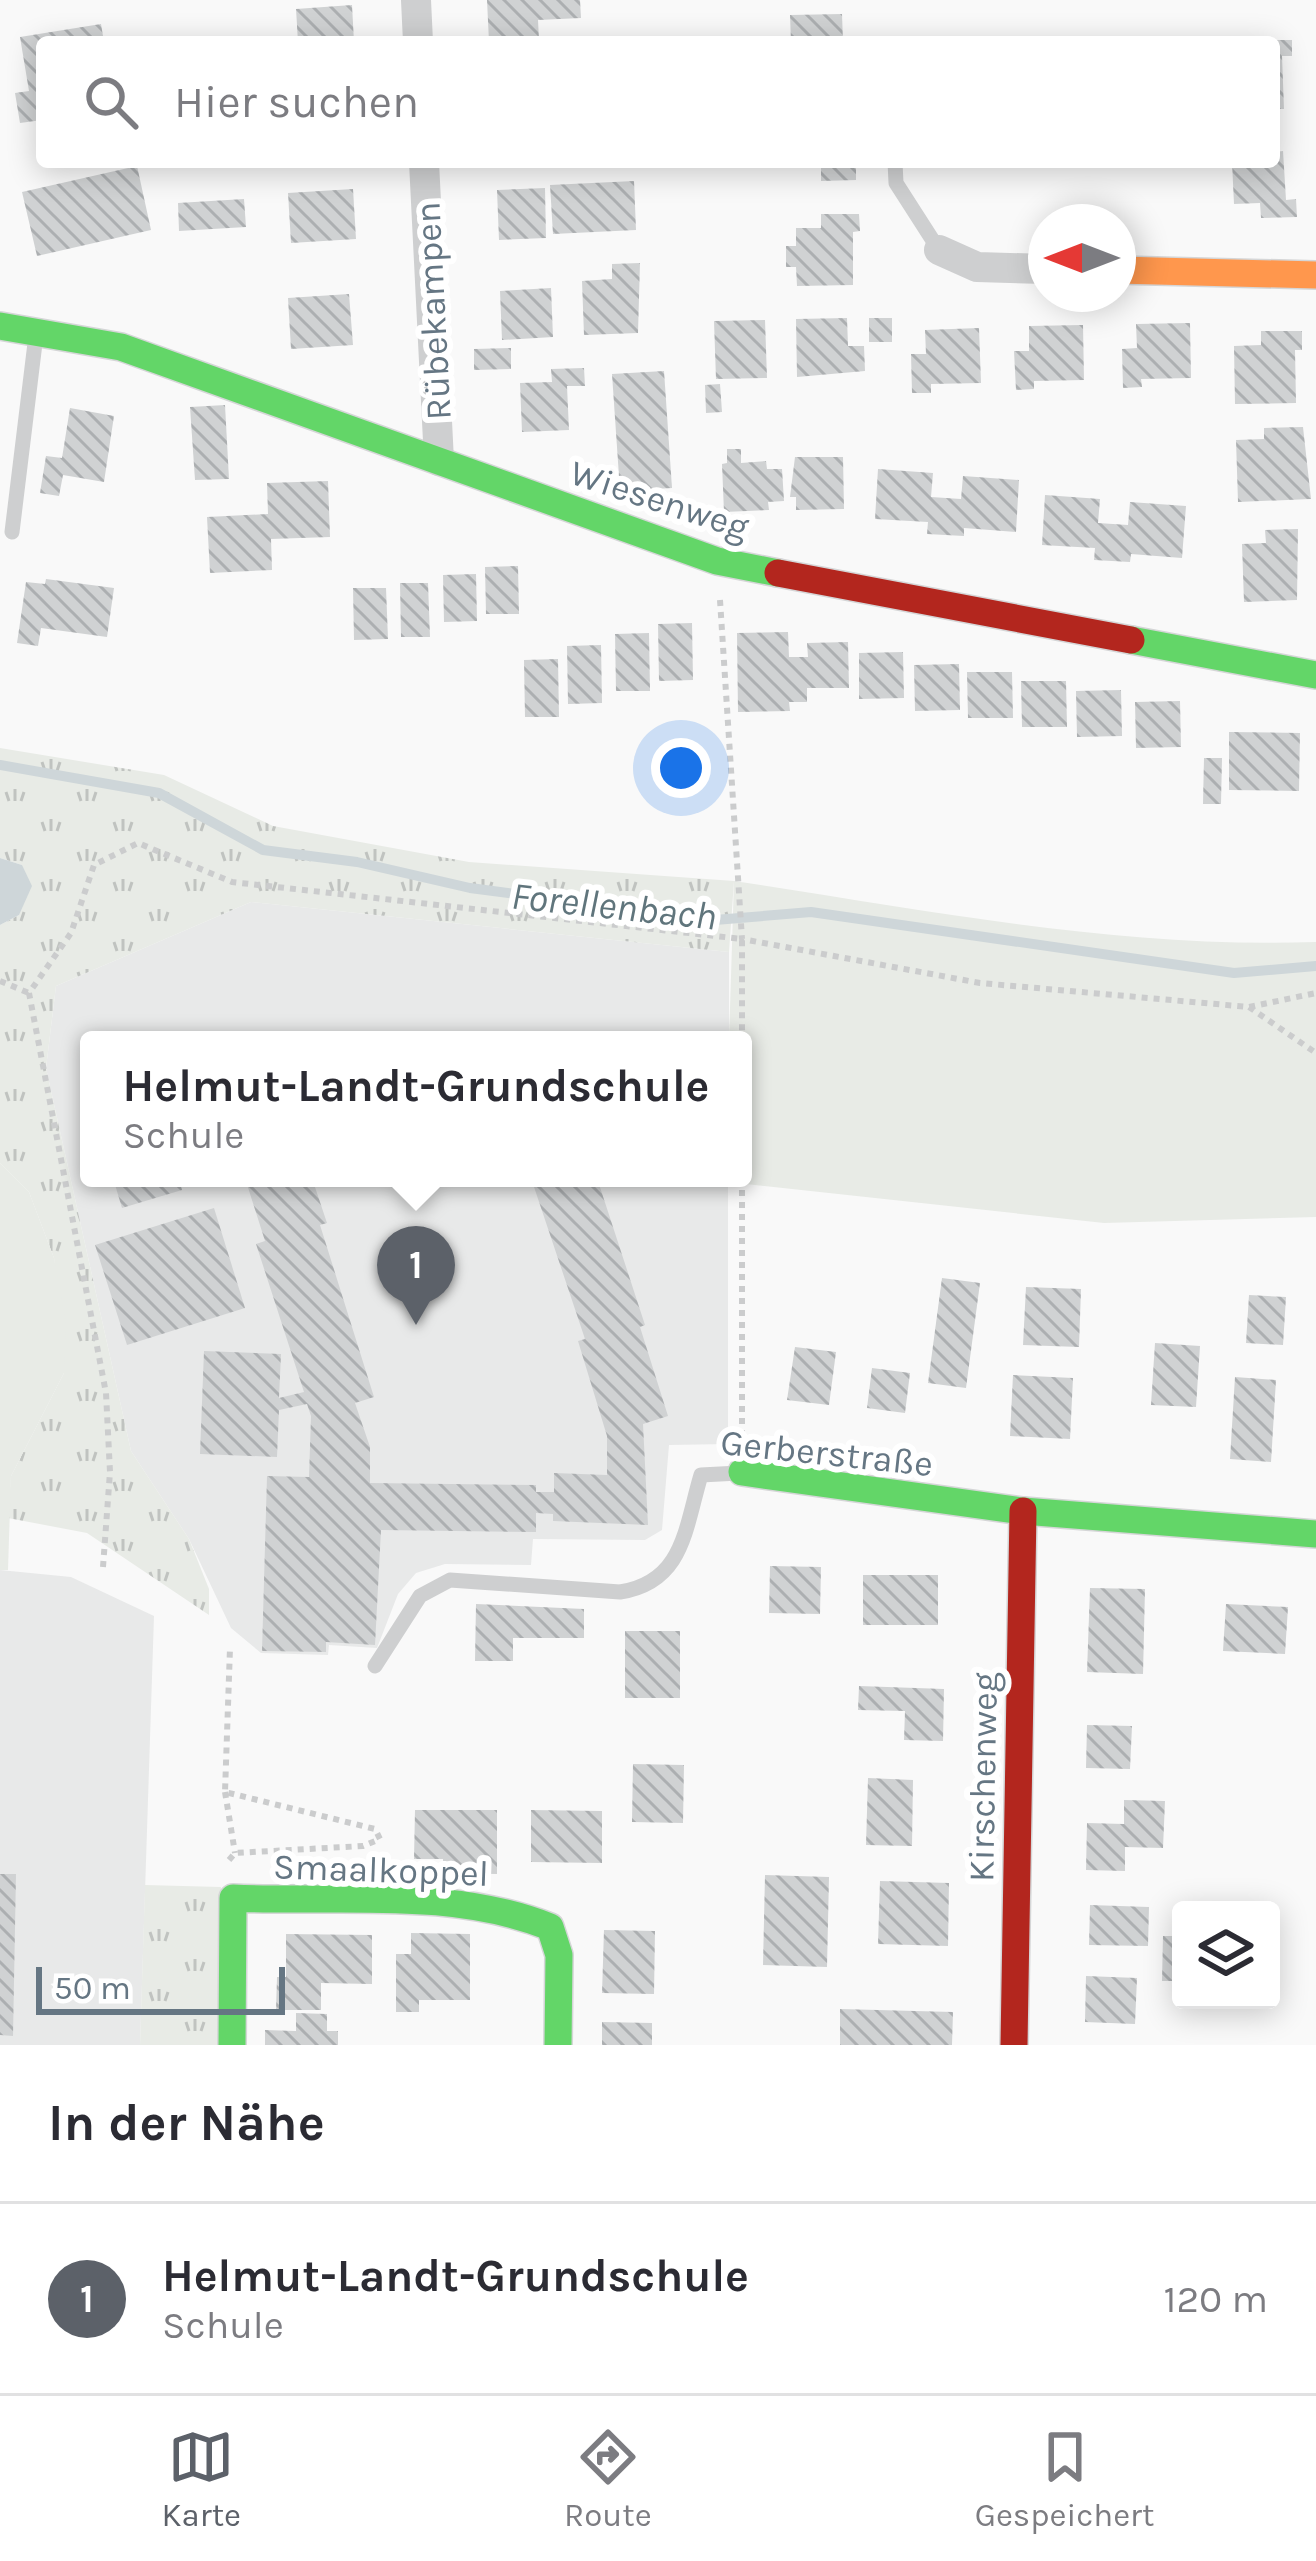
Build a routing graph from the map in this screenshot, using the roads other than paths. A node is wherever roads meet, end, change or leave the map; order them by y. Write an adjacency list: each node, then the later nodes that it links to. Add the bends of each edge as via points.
1 (416, 0): 2 (street)
2 (418, 36)
3 (424, 168): 11 (street, Rübekampen)
4 (895, 168): 5 (lane, via 896,183)
5 (939, 250): 6 (street, via 977,267)
6 (1028, 268)
7 (1136, 270): 8 (street)
8 (1316, 275)
9 (0, 326): 10 (street, Wiesenweg)
10 (37, 332): 11 (street, Wiesenweg, via 121,347); 12 (lane)
11 (440, 461): 13 (street, Wiesenweg, via 717,561)
12 (12, 532)
13 (1316, 675)
14 (742, 1472): 15 (street, Gerberstraße); 17 (lane, Gerberstraße, via 701,1475 679,1550 646,1588 450,1580 420,1596)
15 (1023, 1511): 16 (street, Gerberstraße); 20 (street, Kirschenweg)
16 (1316, 1534)
17 (375, 1666)
18 (232, 2045): 19 (street, Smaalkoppel, via 233,1898 524,1912 550,1927 559,1955)
19 (558, 2045)
20 (1014, 2045)

